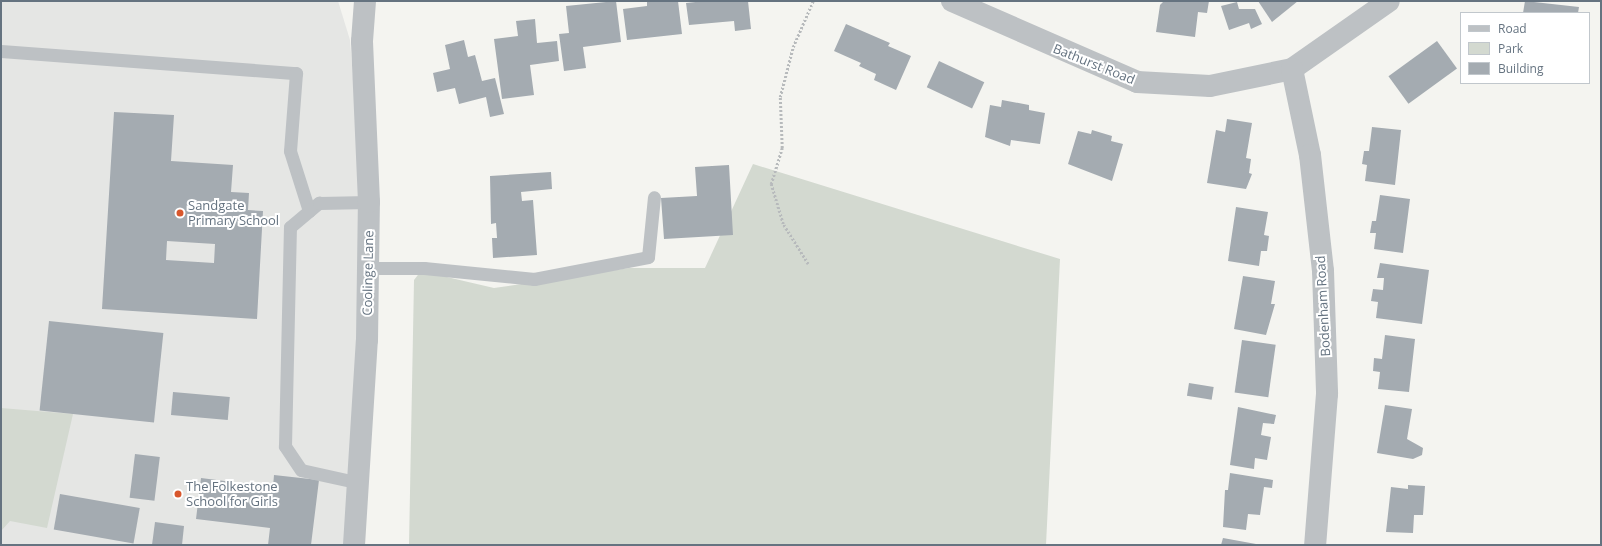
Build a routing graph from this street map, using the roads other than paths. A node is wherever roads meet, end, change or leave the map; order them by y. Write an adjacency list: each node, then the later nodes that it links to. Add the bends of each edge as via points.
1 (365, 1): 7 (street, Coolinge Lane, via 362,41)
2 (952, 1): 5 (street, Bathurst Road, via 1137,82 1210,86)
3 (1390, 1): 5 (street, Bathurst Road)
4 (1, 51): 8 (lane, via 296,73 290,151)
5 (1292, 69): 12 (street, Bodenham Road, via 1310,155 1323,271 1327,394)
6 (654, 197): 9 (lane, via 648,257 534,279 424,268)
7 (369, 202): 8 (lane, via 319,203); 9 (street, Coolinge Lane)
8 (309, 211): 10 (lane, via 290,227 285,446 301,470)
9 (368, 268): 10 (street, Coolinge Lane)
10 (360, 482): 11 (street, Coolinge Lane)
11 (354, 545)
12 (1315, 545)

